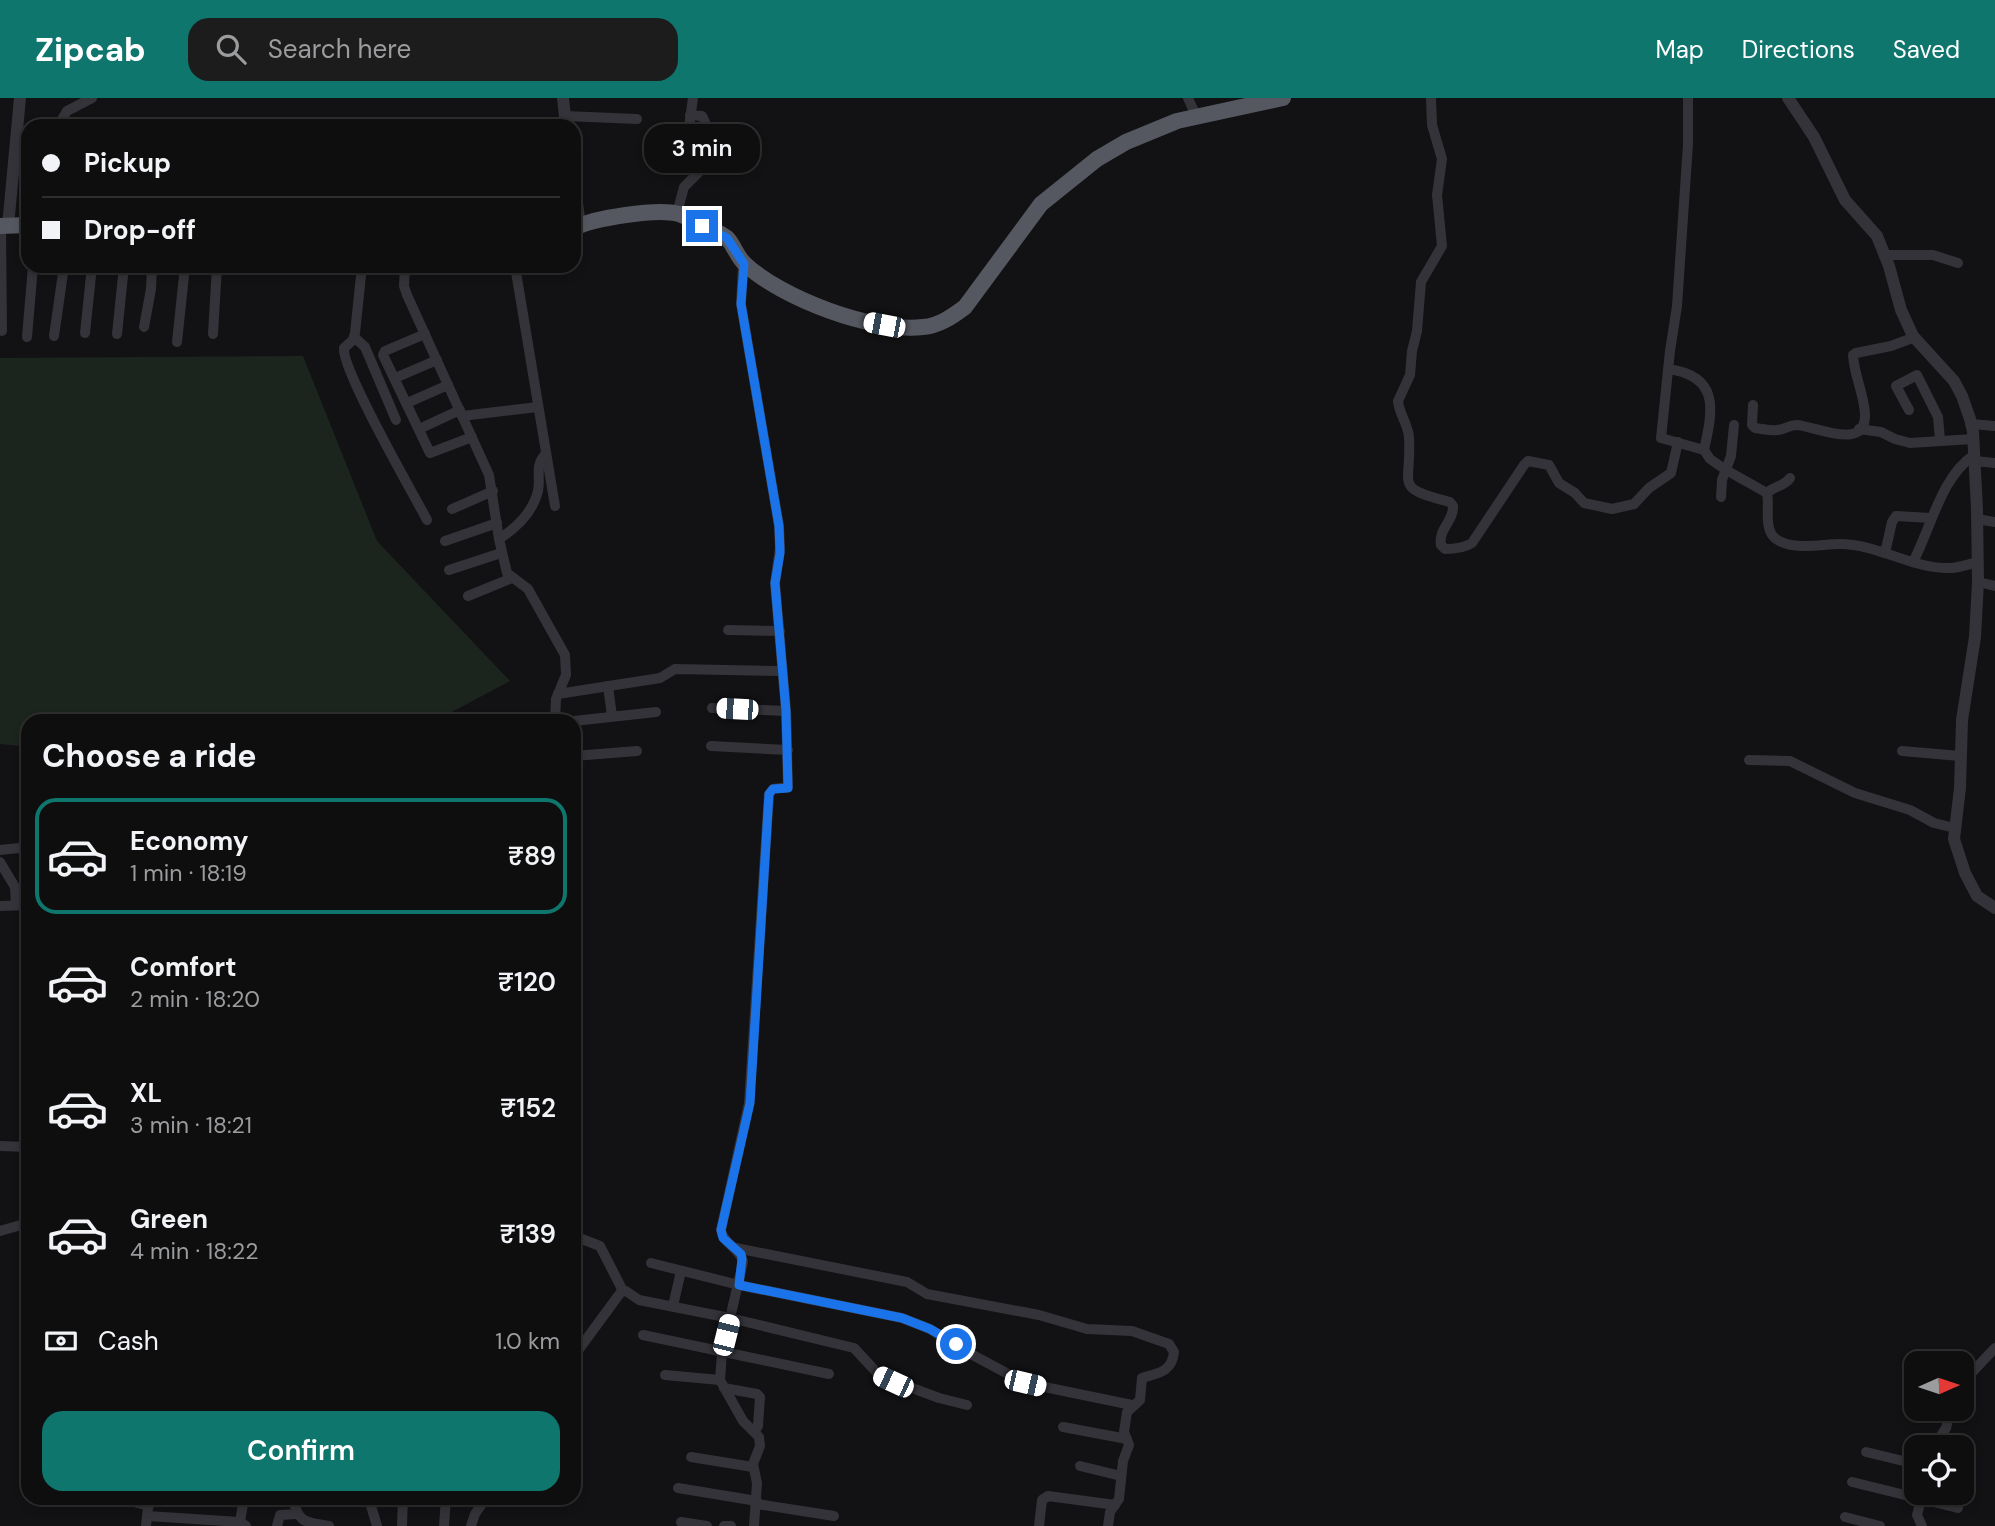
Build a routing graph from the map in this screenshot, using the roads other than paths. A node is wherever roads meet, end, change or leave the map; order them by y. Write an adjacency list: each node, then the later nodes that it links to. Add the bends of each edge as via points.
1 (20, 98): 19 (street)
2 (92, 98): 13 (street, via 67,111)
3 (564, 98): 14 (street)
4 (693, 98): 11 (street)
5 (1188, 98): 12 (street)
6 (1283, 98): 10 (highway)
7 (1431, 98): 66 (street, via 1432,125 1442,159 1437,195 1443,246 1421,282 1410,374 1398,401 1409,434 1410,487 1453,506 1441,531 1441,545 1445,549 1466,547 1477,538 1526,462 1549,465 1559,483 1587,505 1624,508 1671,473)
8 (1688, 98): 49 (street, via 1677,306)
9 (1788, 98): 24 (street, via 1814,137 1845,200 1877,236)
10 (1241, 102): 12 (highway)
11 (691, 115): 17 (street); 20 (street, via 702,116 705,122 701,165 684,187)
12 (1196, 116): 26 (highway, via 1150,131 1097,159 1041,204 965,307 925,327 897,328 829,311 785,291)
13 (63, 119)
14 (566, 119)
15 (637, 119): 16 (street)
16 (581, 121)
17 (687, 149)
18 (21, 167): 19 (street)
19 (13, 172): 22 (street)
20 (677, 214): 23 (highway, via 620,215); 26 (highway, via 727,238)
21 (21, 225): 22 (highway)
22 (3, 226): 38 (street)
23 (581, 226)
24 (1885, 255): 25 (street, via 1933,255); 46 (street, via 1901,310)
25 (1958, 263)
26 (744, 264): 95 (street, via 741,304 779,526 775,583)
27 (32, 273): 44 (street)
28 (63, 273): 43 (street)
29 (91, 273): 39 (street)
30 (123, 273): 40 (street)
31 (152, 273): 37 (street)
32 (184, 273): 47 (street)
33 (217, 273): 41 (street)
34 (361, 273): 45 (street)
35 (405, 273): 42 (street, via 404,286)
36 (516, 273): 54 (street)
37 (144, 327)
38 (2, 331)
39 (85, 333)
40 (117, 334)
41 (213, 334)
42 (425, 334): 48 (street); 50 (street, via 384,351)
43 (54, 336)
44 (27, 337)
45 (354, 337): 57 (street, via 365,347); 80 (street, via 344,355)
46 (1915, 337): 58 (street, via 1954,380); 62 (street, via 1853,355 1865,415)
47 (177, 342)
48 (437, 360): 50 (street); 51 (street)
49 (1668, 369): 66 (street, via 1661,437); 67 (street, via 1693,375 1711,397)
50 (395, 378): 52 (street)
51 (448, 384): 52 (street); 56 (street)
52 (407, 403): 61 (street)
53 (1753, 405): 62 (street, via 1755,428 1803,425 1844,436)
54 (538, 407): 56 (street); 68 (street)
55 (1909, 410): 65 (street, via 1896,386 1917,375 1937,414)
56 (461, 413): 61 (street); 63 (street)
57 (396, 420)
58 (1971, 424): 60 (street); 64 (street)
59 (1734, 425): 71 (street)
60 (1995, 426)
61 (419, 429): 63 (street, via 432,453)
62 (1859, 429): 65 (street, via 1902,442)
63 (472, 437): 73 (street)
64 (1973, 439): 65 (street); 69 (street)
65 (1940, 440)
66 (1678, 442): 67 (street)
67 (1704, 450): 71 (street)
68 (546, 454): 76 (street); 83 (street, via 538,464 532,506)
69 (1974, 458): 70 (street); 78 (street, via 1959,466); 79 (street)
70 (1995, 463)
71 (1726, 470): 74 (street); 75 (street)
72 (1790, 478): 74 (street)
73 (493, 491): 77 (street); 82 (street)
74 (1767, 493): 86 (street, via 1769,529 1776,539 1804,545 1856,545)
75 (1721, 497)
76 (555, 506)
77 (452, 509)
78 (1931, 518): 86 (street, via 1896,516); 87 (street)
79 (1977, 519): 81 (street); 88 (street)
80 (427, 520)
81 (1995, 522)
82 (497, 523): 83 (street); 84 (street)
83 (499, 540): 85 (street)
84 (445, 541)
85 (501, 553): 89 (street); 90 (street)
86 (1885, 553): 87 (street)
87 (1913, 562): 88 (street, via 1944,568)
88 (1977, 562): 91 (street)
89 (449, 570)
90 (512, 578): 93 (street); 98 (street, via 528,589 565,655 566,675)
91 (1978, 582): 92 (street); 110 (street)
92 (1995, 586)
93 (468, 596)
94 (728, 629): 95 (street)
95 (780, 631): 96 (street)
96 (782, 671): 97 (street, via 675,669 660,678); 100 (street)
97 (608, 686): 98 (street); 103 (street)
98 (558, 694): 102 (street)
99 (712, 708): 100 (street)
100 (786, 711): 106 (street)
101 (656, 712): 103 (street)
102 (556, 714)
103 (612, 716): 104 (street)
104 (581, 720)
105 (711, 746): 106 (street)
106 (788, 750): 125 (street, via 788,788 773,789 769,794 750,1103 721,1230)
107 (637, 751): 109 (street)
108 (1902, 751): 110 (street)
109 (581, 755)
110 (1960, 757): 112 (street)
111 (1749, 760): 112 (street, via 1790,761 1855,793)
112 (1955, 828): 119 (street, via 1957,849 1971,885 1981,901)
113 (21, 847): 114 (street)
114 (0, 850)
115 (0, 862): 117 (street, via 15,887)
116 (0, 905): 117 (street)
117 (16, 905): 118 (street)
118 (21, 905)
119 (1995, 908)
120 (0, 1146): 121 (street)
121 (21, 1147)
122 (21, 1225): 123 (street)
123 (0, 1231)
124 (581, 1239): 129 (street, via 600,1246)
125 (734, 1248): 128 (street, via 743,1262); 141 (street, via 907,1282 927,1294 1087,1329 1132,1331 1169,1343 1174,1352 1168,1368 1143,1378 1140,1399)
126 (651, 1264): 127 (street)
127 (681, 1271): 128 (street); 130 (street)
128 (739, 1285): 131 (street); 141 (street, via 902,1318 1025,1383)
129 (623, 1291): 130 (street, via 639,1300); 133 (street)
130 (673, 1306): 131 (street)
131 (730, 1318): 135 (street); 140 (street, via 854,1348 880,1376)
132 (643, 1335): 135 (street)
133 (581, 1347)
134 (1995, 1348): 136 (street)
135 (722, 1353): 137 (street); 139 (street)
136 (1974, 1370)
137 (829, 1374)
138 (665, 1375): 139 (street)
139 (722, 1384): 143 (street, via 743,1421); 143 (street, via 760,1397)
140 (967, 1405)
141 (1132, 1405): 144 (street, via 1124,1432)
142 (1063, 1427): 144 (street)
143 (755, 1431): 149 (street, via 760,1446)
144 (1127, 1439): 150 (street)
145 (1866, 1452): 147 (street)
146 (691, 1457): 149 (street)
147 (1904, 1461)
148 (1080, 1466): 150 (street)
149 (753, 1467): 154 (street)
150 (1121, 1476): 163 (street)
151 (1852, 1482): 153 (street)
152 (678, 1488): 154 (street)
153 (1904, 1492)
154 (757, 1503): 167 (street); 180 (street)
155 (244, 1505): 170 (street)
156 (294, 1505): 166 (street)
157 (403, 1505): 174 (street)
158 (446, 1505): 175 (street)
159 (481, 1505): 176 (street)
160 (1920, 1505): 184 (street, via 1917,1516)
161 (1949, 1505): 164 (street)
162 (371, 1506): 173 (street)
163 (1115, 1506): 181 (street, via 1048,1496 1042,1500); 182 (street)
164 (1958, 1508)
165 (148, 1511): 170 (street)
166 (296, 1514): 171 (street, via 280,1515); 172 (street, via 310,1523)
167 (834, 1516)
168 (1845, 1517): 183 (street)
169 (681, 1522): 177 (street)
170 (243, 1524)
171 (277, 1526)
172 (329, 1526)
173 (377, 1526)
174 (402, 1526)
175 (444, 1526)
176 (471, 1526)
177 (707, 1526)
178 (724, 1526): 179 (street)
179 (731, 1526)
180 (754, 1526)
181 (1039, 1526)
182 (1108, 1526)
183 (1880, 1526)
184 (1922, 1526)

